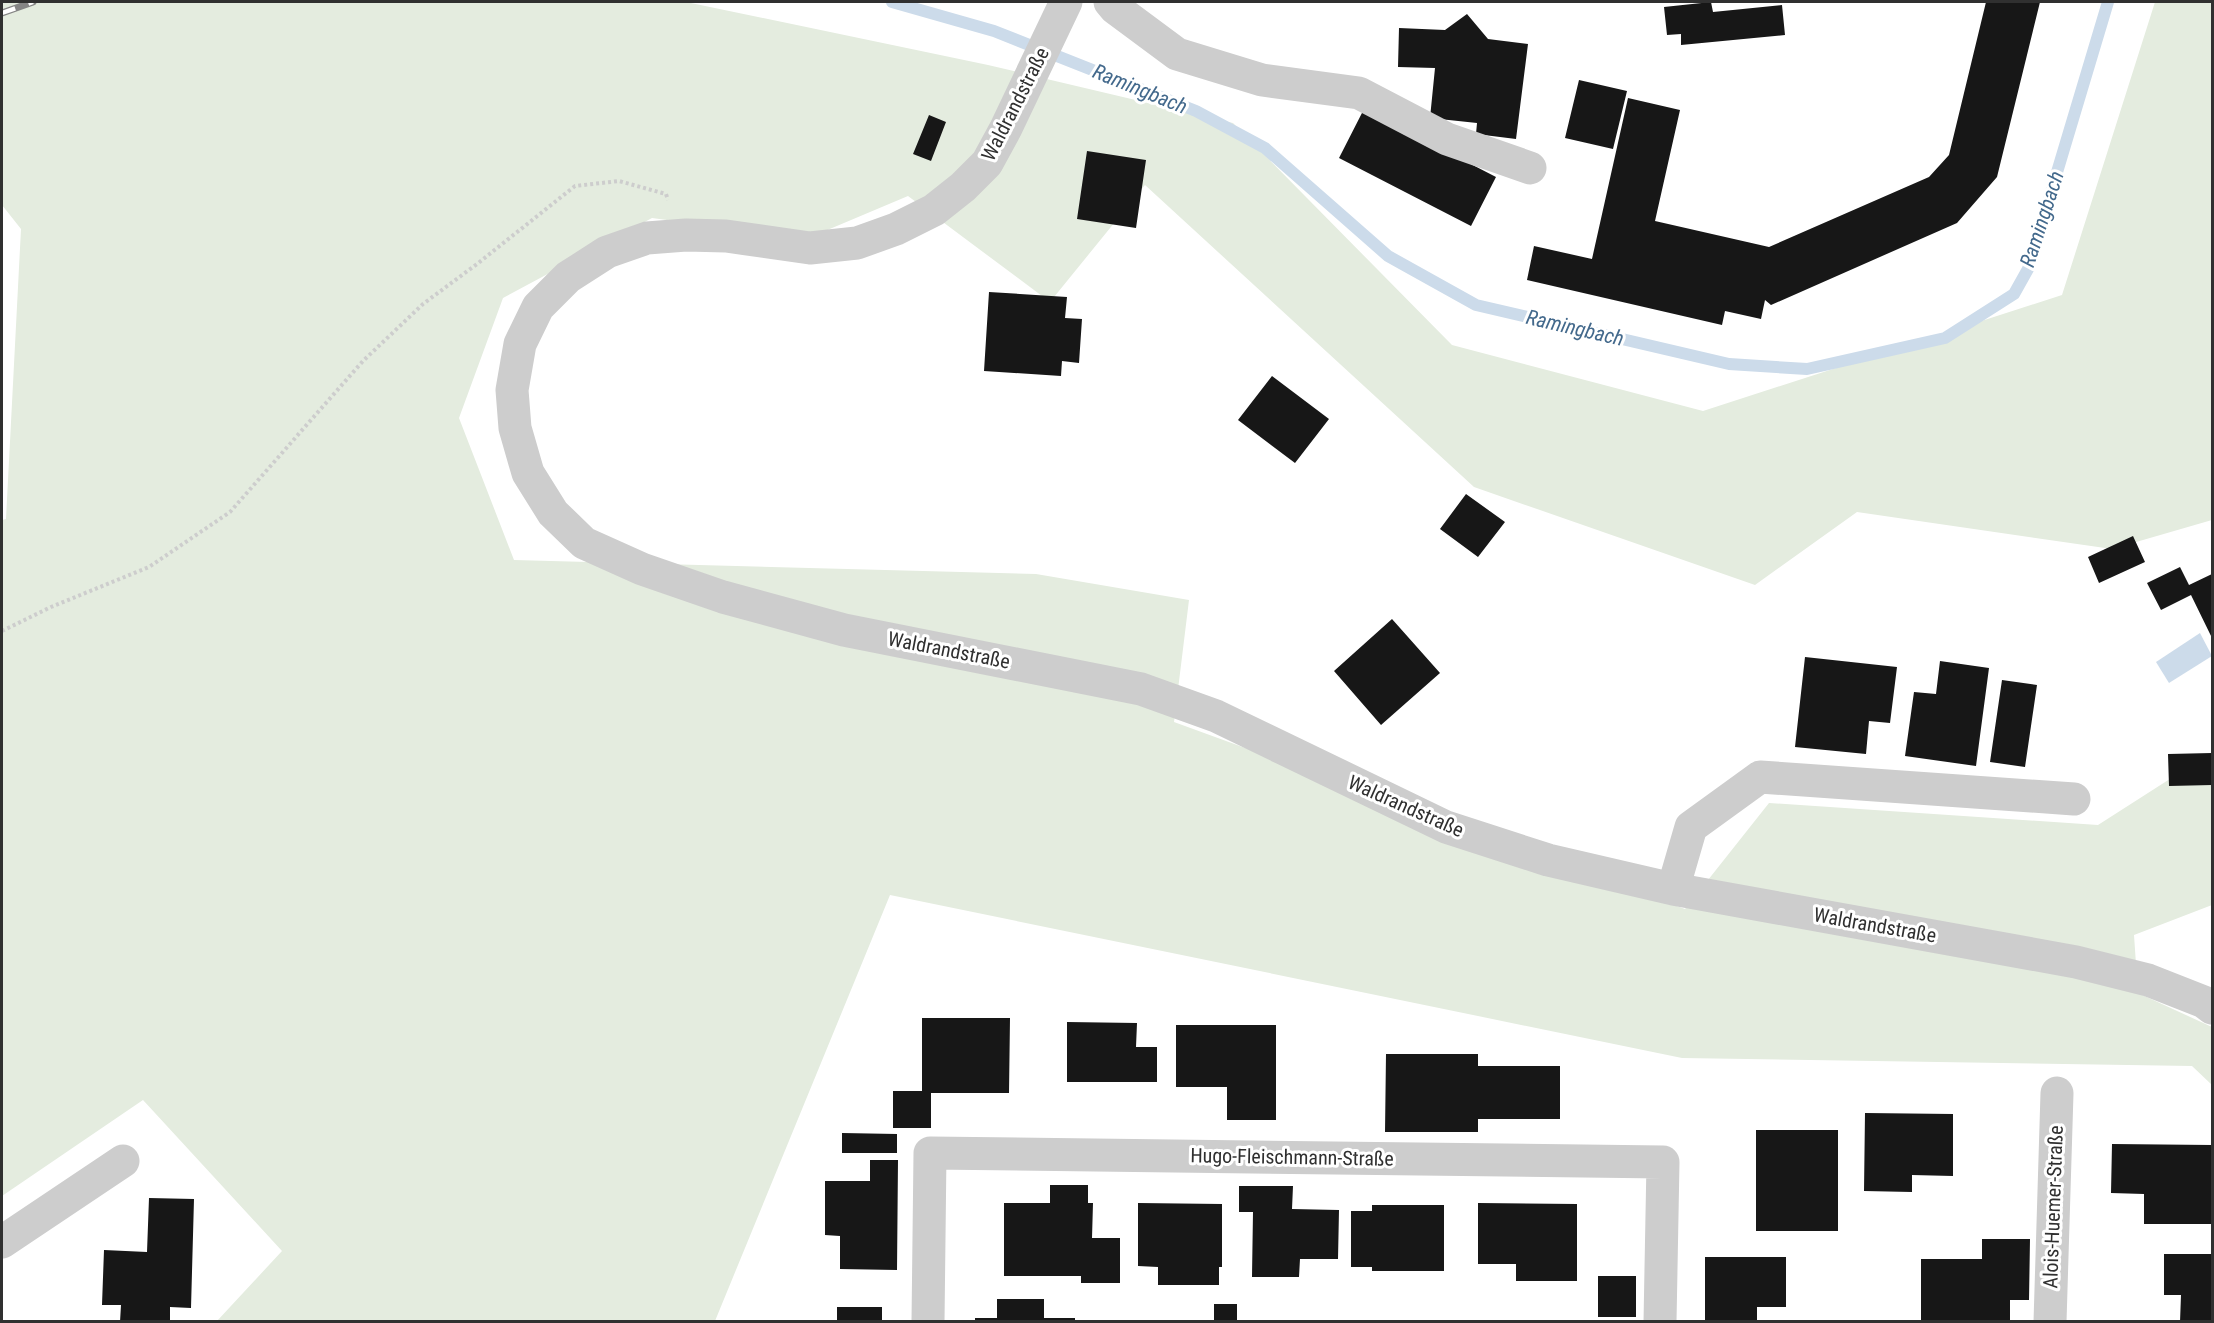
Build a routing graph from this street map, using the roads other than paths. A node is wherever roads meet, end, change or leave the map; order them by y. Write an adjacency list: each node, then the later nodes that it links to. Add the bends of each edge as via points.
1 (1110, 2): 3 (street, via 1177,54 1262,80 1359,93 1447,139)
2 (1065, 3): 5 (street, Waldrandstraße, via 987,163 934,210 897,229 856,243 810,248 726,236 647,238 607,252 568,277 538,307 520,344 512,390 515,428 528,474 553,513 584,543 642,569 723,597 844,630 1141,689 1216,716 1446,827 1548,860)
3 (1530, 168)
4 (2074, 799): 5 (street, via 1760,777 1691,827)
5 (1673, 889): 6 (street, Waldrandstraße, via 2076,962 2148,980)
6 (2212, 1008)
7 (2056, 1093): 12 (street, Alois-Huemer-Straße)
8 (123, 1161): 9 (street)
9 (2, 1242)
10 (928, 1322): 11 (street, Hugo-Fleischmann-Straße, via 930,1153 1663,1162)
11 (1660, 1322)
12 (2050, 1322)

